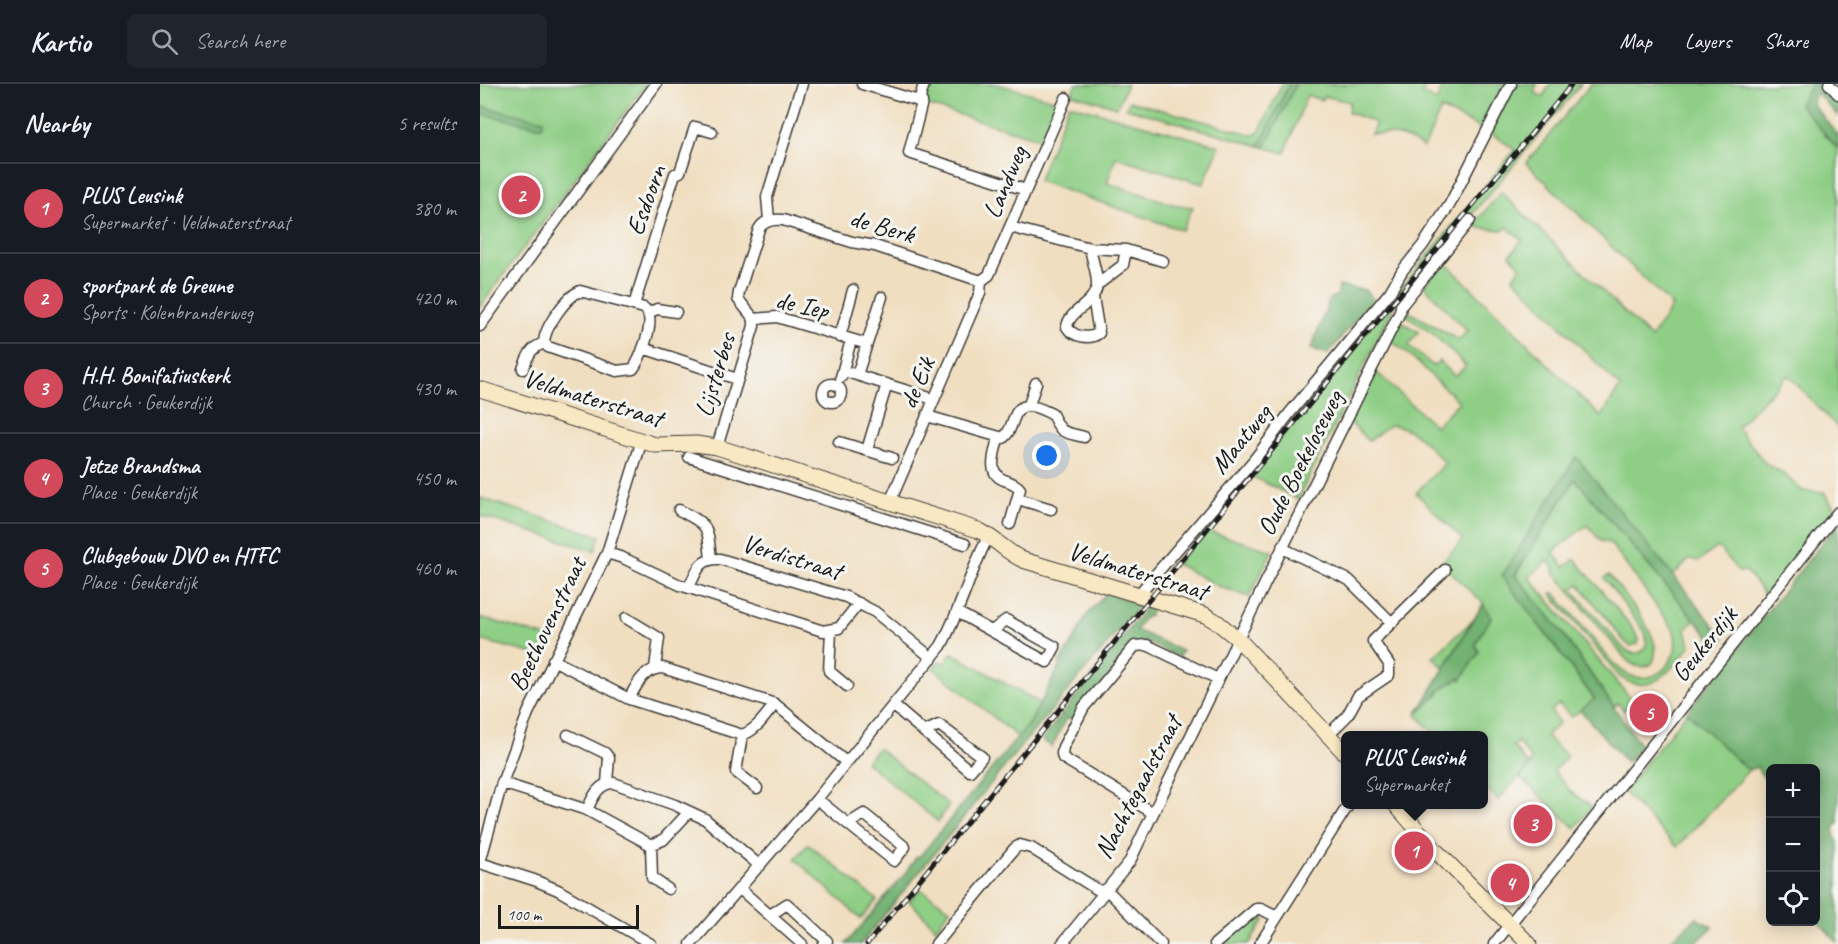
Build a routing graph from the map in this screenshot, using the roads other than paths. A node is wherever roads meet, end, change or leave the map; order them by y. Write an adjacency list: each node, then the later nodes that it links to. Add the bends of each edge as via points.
1 (656, 84): 29 (street)
2 (802, 84): 12 (street, via 767,197)
3 (862, 84): 9 (street)
4 (924, 84): 9 (street)
5 (1511, 84): 21 (street, via 1450,204)
6 (1828, 84): 7 (street)
7 (1838, 94)
8 (1066, 98): 11 (street, Landweg)
9 (919, 101): 11 (street, via 922,102 909,153)
10 (711, 132): 24 (street, Esdoorn, via 695,127 680,172 675,174)
11 (1026, 190): 14 (street, Landweg)
12 (769, 220): 18 (street, de Berk, via 783,220 875,246); 28 (street, Lijsterbes, via 759,229 739,292 741,305)
13 (1470, 220): 25 (street, Oude Boekeloseweg)
14 (1010, 227): 15 (street); 18 (street, Landweg, via 989,275)
15 (1090, 249): 16 (street); 19 (street)
16 (1126, 250): 17 (street); 19 (street, via 1124,265)
17 (1162, 261)
18 (981, 281): 42 (street, de Eik, via 980,293)
19 (1097, 285): 23 (street)
20 (853, 290): 30 (street, de Iep)
21 (1390, 292): 25 (street); 70 (street, Maatweg)
22 (882, 297): 32 (street)
23 (1093, 297)
24 (634, 305): 27 (street); 31 (street, via 588,292 575,293 546,331)
25 (1401, 306): 65 (street, Oude Boekeloseweg)
26 (676, 312): 27 (street, via 657,309)
27 (648, 313): 33 (street)
28 (754, 319): 30 (street, de Iep, via 777,317); 37 (street, Lijsterbes)
29 (480, 326)
30 (845, 338): 32 (street, de Iep); 35 (street, de Iep)
31 (544, 343): 33 (street, via 617,372 633,369); 34 (street, via 529,353)
32 (867, 344): 36 (street)
33 (644, 348): 37 (street)
34 (523, 369)
35 (844, 371): 36 (street); 40 (street, de Iep)
36 (857, 375): 39 (street)
37 (737, 379): 49 (street, Lijsterbes)
38 (1036, 383): 43 (street)
39 (887, 384): 42 (street); 50 (street)
40 (837, 385)
41 (480, 389): 47 (street, Veldmaterstraat)
42 (933, 399): 44 (street, de Eik)
43 (1029, 405): 45 (street, via 1052,414 1057,428); 46 (street, via 1016,412 1009,434)
44 (927, 416): 46 (street); 56 (street, de Eik)
45 (1084, 437)
46 (998, 438): 55 (street, via 994,473 1017,485)
47 (642, 440): 49 (street, Veldmaterstraat, via 666,446); 66 (street, Beethovenstraat)
48 (839, 442): 50 (street)
49 (717, 447): 53 (street, Veldmaterstraat)
50 (867, 450): 52 (street)
51 (689, 457): 54 (street)
52 (892, 458)
53 (796, 472): 54 (street); 56 (street, Veldmaterstraat)
54 (791, 488): 62 (street)
55 (1018, 499): 58 (street); 61 (street)
56 (890, 502): 57 (street, Veldmaterstraat)
57 (911, 509): 62 (street); 63 (street, Veldmaterstraat)
58 (1051, 509)
59 (679, 510): 67 (street, Verdistraat, via 703,522 708,530)
60 (1838, 512): 110 (street, Geukerdijk)
61 (1010, 524)
62 (906, 525): 64 (street)
63 (988, 535): 70 (street, Veldmaterstraat, via 1023,560); 72 (street)
64 (965, 544)
65 (1282, 548): 74 (street, via 1349,580); 77 (street, Oude Boekeloseweg)
66 (607, 553): 69 (street); 79 (street, Beethovenstraat)
67 (711, 558): 69 (street, Verdistraat, via 699,567); 71 (street, Verdistraat)
68 (1445, 570): 74 (street)
69 (688, 587): 75 (street)
70 (1138, 595): 77 (street, Veldmaterstraat, via 1205,615)
71 (859, 603): 75 (street, Verdistraat, via 839,628); 78 (street, Verdistraat)
72 (957, 612): 76 (street); 78 (street)
73 (626, 618): 80 (street, via 659,638)
74 (1392, 623): 89 (street, via 1373,641 1389,664 1389,675 1358,696 1347,716)
75 (831, 631): 82 (street, via 829,671)
76 (992, 631): 76 (street, via 1006,620 1056,647 1047,662)
77 (1239, 640): 81 (street, Nachtegaalstraat); 89 (street, Veldmaterstraat)
78 (932, 658): 85 (street)
79 (553, 660): 83 (street); 92 (street, Beethovenstraat)
80 (655, 668): 83 (street, via 646,672); 84 (street)
81 (1218, 679): 100 (street, Nachtegaalstraat); 100 (street, via 1147,645 1135,646 1084,707 1063,747 1063,758)
82 (847, 686)
83 (629, 699): 88 (street)
84 (775, 704): 88 (street, via 758,725); 91 (street)
85 (894, 706): 86 (street); 91 (street)
86 (924, 732): 86 (street, via 939,725 982,757 970,771)
87 (568, 735): 93 (street, via 609,758)
88 (742, 735): 94 (street, via 736,772)
89 (1328, 735): 90 (street, Veldmaterstraat)
90 (1341, 749)
91 (846, 762): 95 (street)
92 (502, 783): 98 (street); 103 (street, Beethovenstraat)
93 (607, 783): 98 (street, via 595,794); 99 (street)
94 (757, 788)
95 (817, 799): 101 (street); 104 (street)
96 (1346, 809): 109 (street)
97 (1400, 809): 110 (street)
98 (587, 810): 102 (street)
99 (689, 812): 102 (street, via 663,840); 104 (street, via 705,819)
100 (1153, 813): 107 (street, Nachtegaalstraat, via 1130,861)
101 (848, 824): 101 (street, via 864,814 905,847 894,861)
102 (651, 845): 106 (street, via 652,879)
103 (480, 863): 111 (street, via 558,890)
104 (760, 866): 105 (street)
105 (740, 889): 108 (street); 112 (street)
106 (668, 890)
107 (1105, 891): 115 (street, via 1020,845); 116 (street, Nachtegaalstraat); 117 (street)
108 (770, 915): 113 (street); 114 (street, via 787,904 827,941)
109 (1277, 917): 118 (street, via 1256,909); 119 (street)
110 (1510, 924): 120 (street, Geukerdijk); 121 (street)
111 (651, 944)
112 (691, 944)
113 (802, 944)
114 (824, 944)
115 (936, 944)
116 (1062, 944)
117 (1161, 944)
118 (1215, 944)
119 (1260, 944)
120 (1494, 944)
121 (1529, 944)

